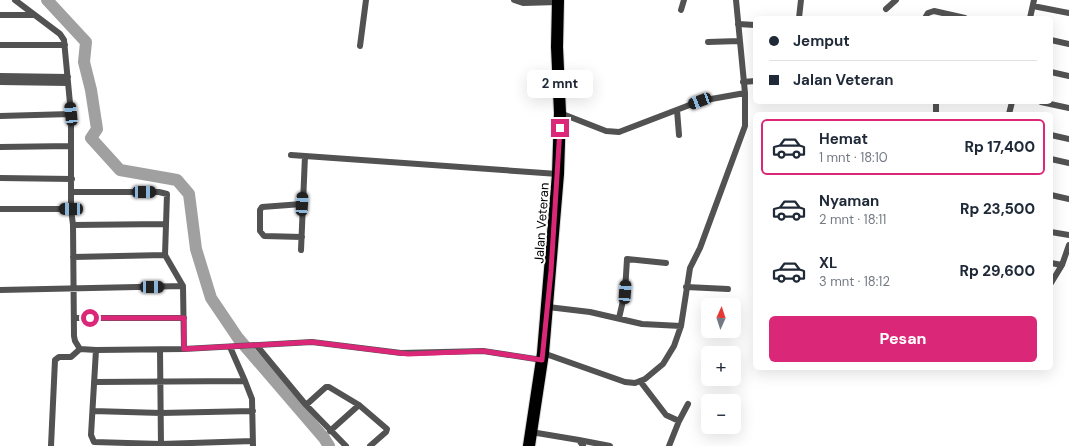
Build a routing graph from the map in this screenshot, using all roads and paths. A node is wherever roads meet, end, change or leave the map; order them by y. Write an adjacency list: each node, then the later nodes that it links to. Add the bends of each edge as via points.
1 (15, 0): 14 (street)
2 (366, 0): 27 (street)
3 (514, 0): 8 (street, via 523,3)
4 (684, 0): 11 (street)
5 (736, 0): 19 (street)
6 (802, 0): 15 (street)
7 (896, 0): 10 (street)
8 (558, 1): 39 (highway, Jalan Veteran)
9 (1033, 3): 12 (street); 18 (street)
10 (886, 9)
11 (681, 10)
12 (1069, 13)
13 (0, 15): 14 (street)
14 (33, 15): 26 (street, via 60,34)
15 (799, 16)
16 (927, 16): 17 (street, via 931,11)
17 (955, 16)
18 (1030, 16)
19 (738, 24): 20 (street); 22 (street)
20 (753, 25)
21 (1053, 40): 24 (street)
22 (739, 41): 23 (street); 34 (street)
23 (708, 42)
24 (1069, 44)
25 (0, 45): 26 (street)
26 (65, 45): 31 (street)
27 (360, 46)
28 (1053, 72): 30 (street)
29 (0, 76): 31 (street)
30 (1069, 76)
31 (68, 80): 33 (street); 40 (street)
32 (753, 81): 34 (street)
33 (0, 82)
34 (744, 82): 35 (street)
35 (745, 93): 38 (street, via 700,101); 75 (street, via 745,126 700,248 690,268)
36 (1050, 104): 37 (street)
37 (1069, 108)
38 (677, 110): 39 (street, via 619,132 606,131); 42 (street)
39 (560, 112): 51 (highway, Jalan Veteran)
40 (71, 114): 41 (street); 45 (street)
41 (0, 116)
42 (680, 136)
43 (1053, 136): 44 (street)
44 (1069, 139)
45 (71, 146): 46 (street); 53 (street)
46 (0, 147)
47 (290, 155): 48 (street)
48 (305, 156): 51 (street); 57 (street)
49 (1053, 159): 50 (street)
50 (1069, 163)
51 (558, 174): 78 (highway, Jalan Veteran)
52 (0, 178): 53 (street)
53 (72, 179): 54 (street)
54 (72, 192): 59 (street); 60 (street, via 165,192 168,200)
55 (1053, 195): 56 (street)
56 (1069, 199)
57 (302, 204): 64 (street); 64 (street, via 262,207 260,210 260,231 264,236)
58 (0, 209): 59 (street)
59 (71, 209): 61 (street)
60 (166, 224): 61 (street); 67 (street)
61 (73, 225): 68 (street)
62 (1053, 232): 63 (street)
63 (1069, 235)
64 (302, 237): 66 (street)
65 (1069, 245): 71 (street)
66 (301, 250)
67 (165, 255): 68 (street); 73 (street)
68 (73, 257): 74 (street)
69 (666, 263): 81 (street, via 628,258 625,292)
70 (1053, 263): 71 (street)
71 (1062, 265): 72 (street)
72 (1053, 280)
73 (183, 286): 74 (street); 80 (street)
74 (74, 287): 77 (street); 79 (street)
75 (686, 287): 76 (street); 82 (street)
76 (728, 289)
77 (0, 290)
78 (548, 307): 81 (street); 89 (highway, Jalan Veteran)
79 (74, 318): 80 (street); 85 (street, via 75,341)
80 (184, 318): 86 (street)
81 (619, 318): 82 (street, via 642,324)
82 (681, 326): 93 (street, via 667,360)
83 (256, 346): 84 (street); 89 (street, via 312,342 408,354 483,351); 95 (street)
84 (232, 347): 86 (street); 90 (street)
85 (80, 349): 87 (street); 107 (street, via 71,357 59,357 55,360)
86 (184, 349): 88 (street)
87 (96, 350): 88 (street); 91 (street)
88 (160, 350): 92 (street)
89 (543, 357): 93 (street, via 618,380); 102 (highway, Jalan Veteran)
90 (245, 381): 92 (street); 97 (street, via 252,399)
91 (94, 382): 92 (street); 98 (street)
92 (160, 382): 99 (street)
93 (640, 382): 100 (street, via 666,416)
94 (688, 404): 100 (street)
95 (306, 405): 96 (street, via 328,387); 101 (street)
96 (359, 405): 101 (street); 109 (street, via 386,427 387,431)
97 (253, 411): 99 (street); 104 (street)
98 (93, 412): 99 (street); 105 (street, via 92,440 98,443)
99 (161, 413): 106 (street)
100 (679, 421): 113 (street)
101 (330, 431): 108 (street)
102 (531, 432): 103 (street); 110 (highway, Jalan Veteran)
103 (579, 440): 111 (street); 112 (street)
104 (253, 444): 106 (street)
105 (128, 445): 106 (street)
106 (161, 445)
107 (51, 446)
108 (346, 446)
109 (370, 446)
110 (529, 446)
111 (582, 446)
112 (610, 446)
113 (669, 446)

